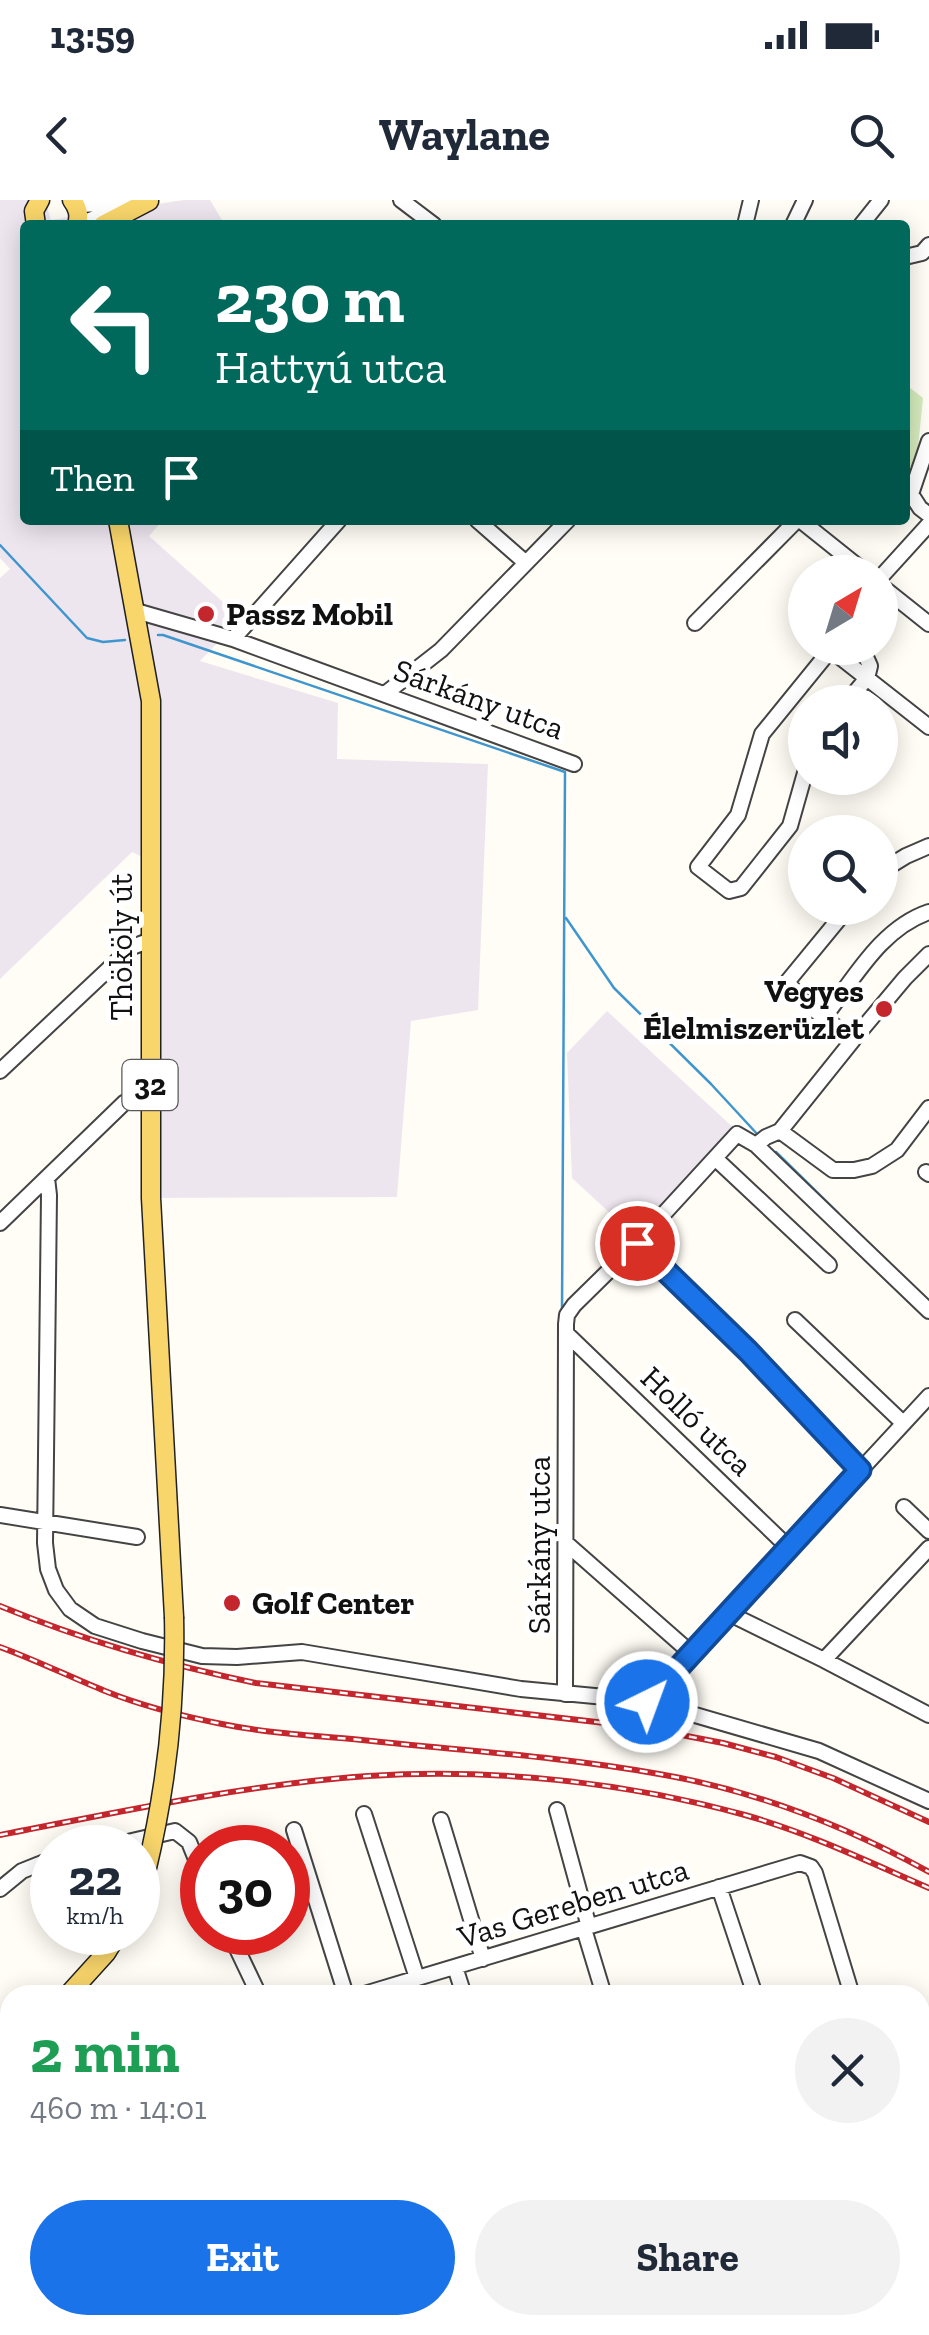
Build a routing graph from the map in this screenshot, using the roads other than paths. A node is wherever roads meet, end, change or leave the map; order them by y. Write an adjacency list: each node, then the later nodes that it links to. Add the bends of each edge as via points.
1 (72, 200): 2 (street)
2 (139, 200)
3 (401, 200): 8 (street)
4 (881, 200): 9 (street)
5 (151, 201): 6 (street); 7 (main road)
6 (88, 220)
7 (113, 220)
8 (424, 220)
9 (865, 220)
10 (929, 441): 17 (street, via 911,494)
11 (119, 525): 22 (main road, Thököly út / 32)
12 (336, 525): 25 (street)
13 (483, 525): 20 (street)
14 (563, 525): 20 (street)
15 (793, 525): 23 (street)
16 (804, 525): 18 (street)
17 (928, 525): 19 (street)
18 (843, 555)
19 (898, 560)
20 (526, 563): 32 (street, via 441,650)
21 (898, 597): 24 (street)
22 (136, 611): 25 (street, Sárkány utca); 41 (main road, Thököly út / 32, via 151,701)
23 (695, 623)
24 (929, 624)
25 (233, 640): 32 (street, Sárkány utca)
26 (818, 665): 30 (street)
27 (851, 665): 29 (street)
28 (870, 665): 29 (street)
29 (866, 678): 31 (street); 34 (street)
30 (802, 685)
31 (861, 685)
32 (386, 694): 35 (street, Sárkány utca)
33 (788, 702): 36 (street, via 762,734 738,815 698,867 729,891 741,888 790,826)
34 (929, 726)
35 (574, 764)
36 (799, 795)
37 (929, 846): 38 (street)
38 (898, 861)
39 (929, 912): 45 (street, via 879,946)
40 (834, 925): 45 (street, via 788,981)
41 (151, 940): 47 (street, via 132,947); 48 (main road, Thököly út / 32)
42 (929, 954): 43 (street)
43 (916, 967): 44 (street); 46 (street)
44 (929, 978)
45 (825, 1016): 46 (street)
46 (852, 1040): 50 (street)
47 (0, 1071)
48 (150, 1087): 53 (street); 81 (main road, Thököly út / 32, bridge, via 174,1617 173,1705)
49 (929, 1108): 50 (street, via 897,1150 854,1170 833,1170)
50 (780, 1131): 51 (street)
51 (756, 1145): 52 (street, via 737,1134); 57 (street)
52 (716, 1159): 55 (street); 56 (street)
53 (47, 1178): 54 (street); 65 (street)
54 (0, 1223)
55 (637, 1243): 59 (street, via 574,1305); 62 (street)
56 (829, 1265)
57 (929, 1311)
58 (794, 1320): 61 (street)
59 (568, 1336): 68 (street, Sárkány utca); 69 (street, Holló utca)
60 (929, 1396): 61 (street)
61 (903, 1423): 62 (street)
62 (860, 1470): 69 (street)
63 (904, 1507): 66 (street)
64 (0, 1515): 65 (street)
65 (46, 1522): 67 (street); 74 (street, via 56,1590 95,1626 202,1656 302,1652)
66 (929, 1532)
67 (137, 1537)
68 (566, 1542): 72 (street); 74 (street, Sárkány utca)
69 (788, 1547): 71 (street)
70 (929, 1548): 73 (street)
71 (728, 1613): 72 (street); 73 (street)
72 (691, 1653): 75 (street)
73 (824, 1660): 76 (street)
74 (565, 1694): 75 (street)
75 (647, 1702): 77 (street, via 820,1751)
76 (929, 1715)
77 (929, 1800)
78 (557, 1810): 86 (street)
79 (364, 1814): 91 (street)
80 (442, 1820): 89 (street)
81 (156, 1825)
82 (30, 1868): 85 (street)
83 (310, 1881): 94 (street)
84 (719, 1887): 86 (street, Vas Gereben utca); 98 (street); 99 (street, Vas Gereben utca, via 800,1863 811,1867)
85 (0, 1889)
86 (586, 1928): 89 (street, Vas Gereben utca); 97 (street)
87 (104, 1955): 92 (main road)
88 (241, 1955): 93 (street)
89 (483, 1958): 90 (street, Vas Gereben utca)
90 (456, 1968): 91 (street, Vas Gereben utca); 96 (street)
91 (417, 1978): 95 (street, Vas Gereben utca)
92 (77, 1985)
93 (254, 1985)
94 (343, 1985)
95 (394, 1985)
96 (461, 1985)
97 (601, 1985)
98 (753, 1985)
99 (849, 1985)

